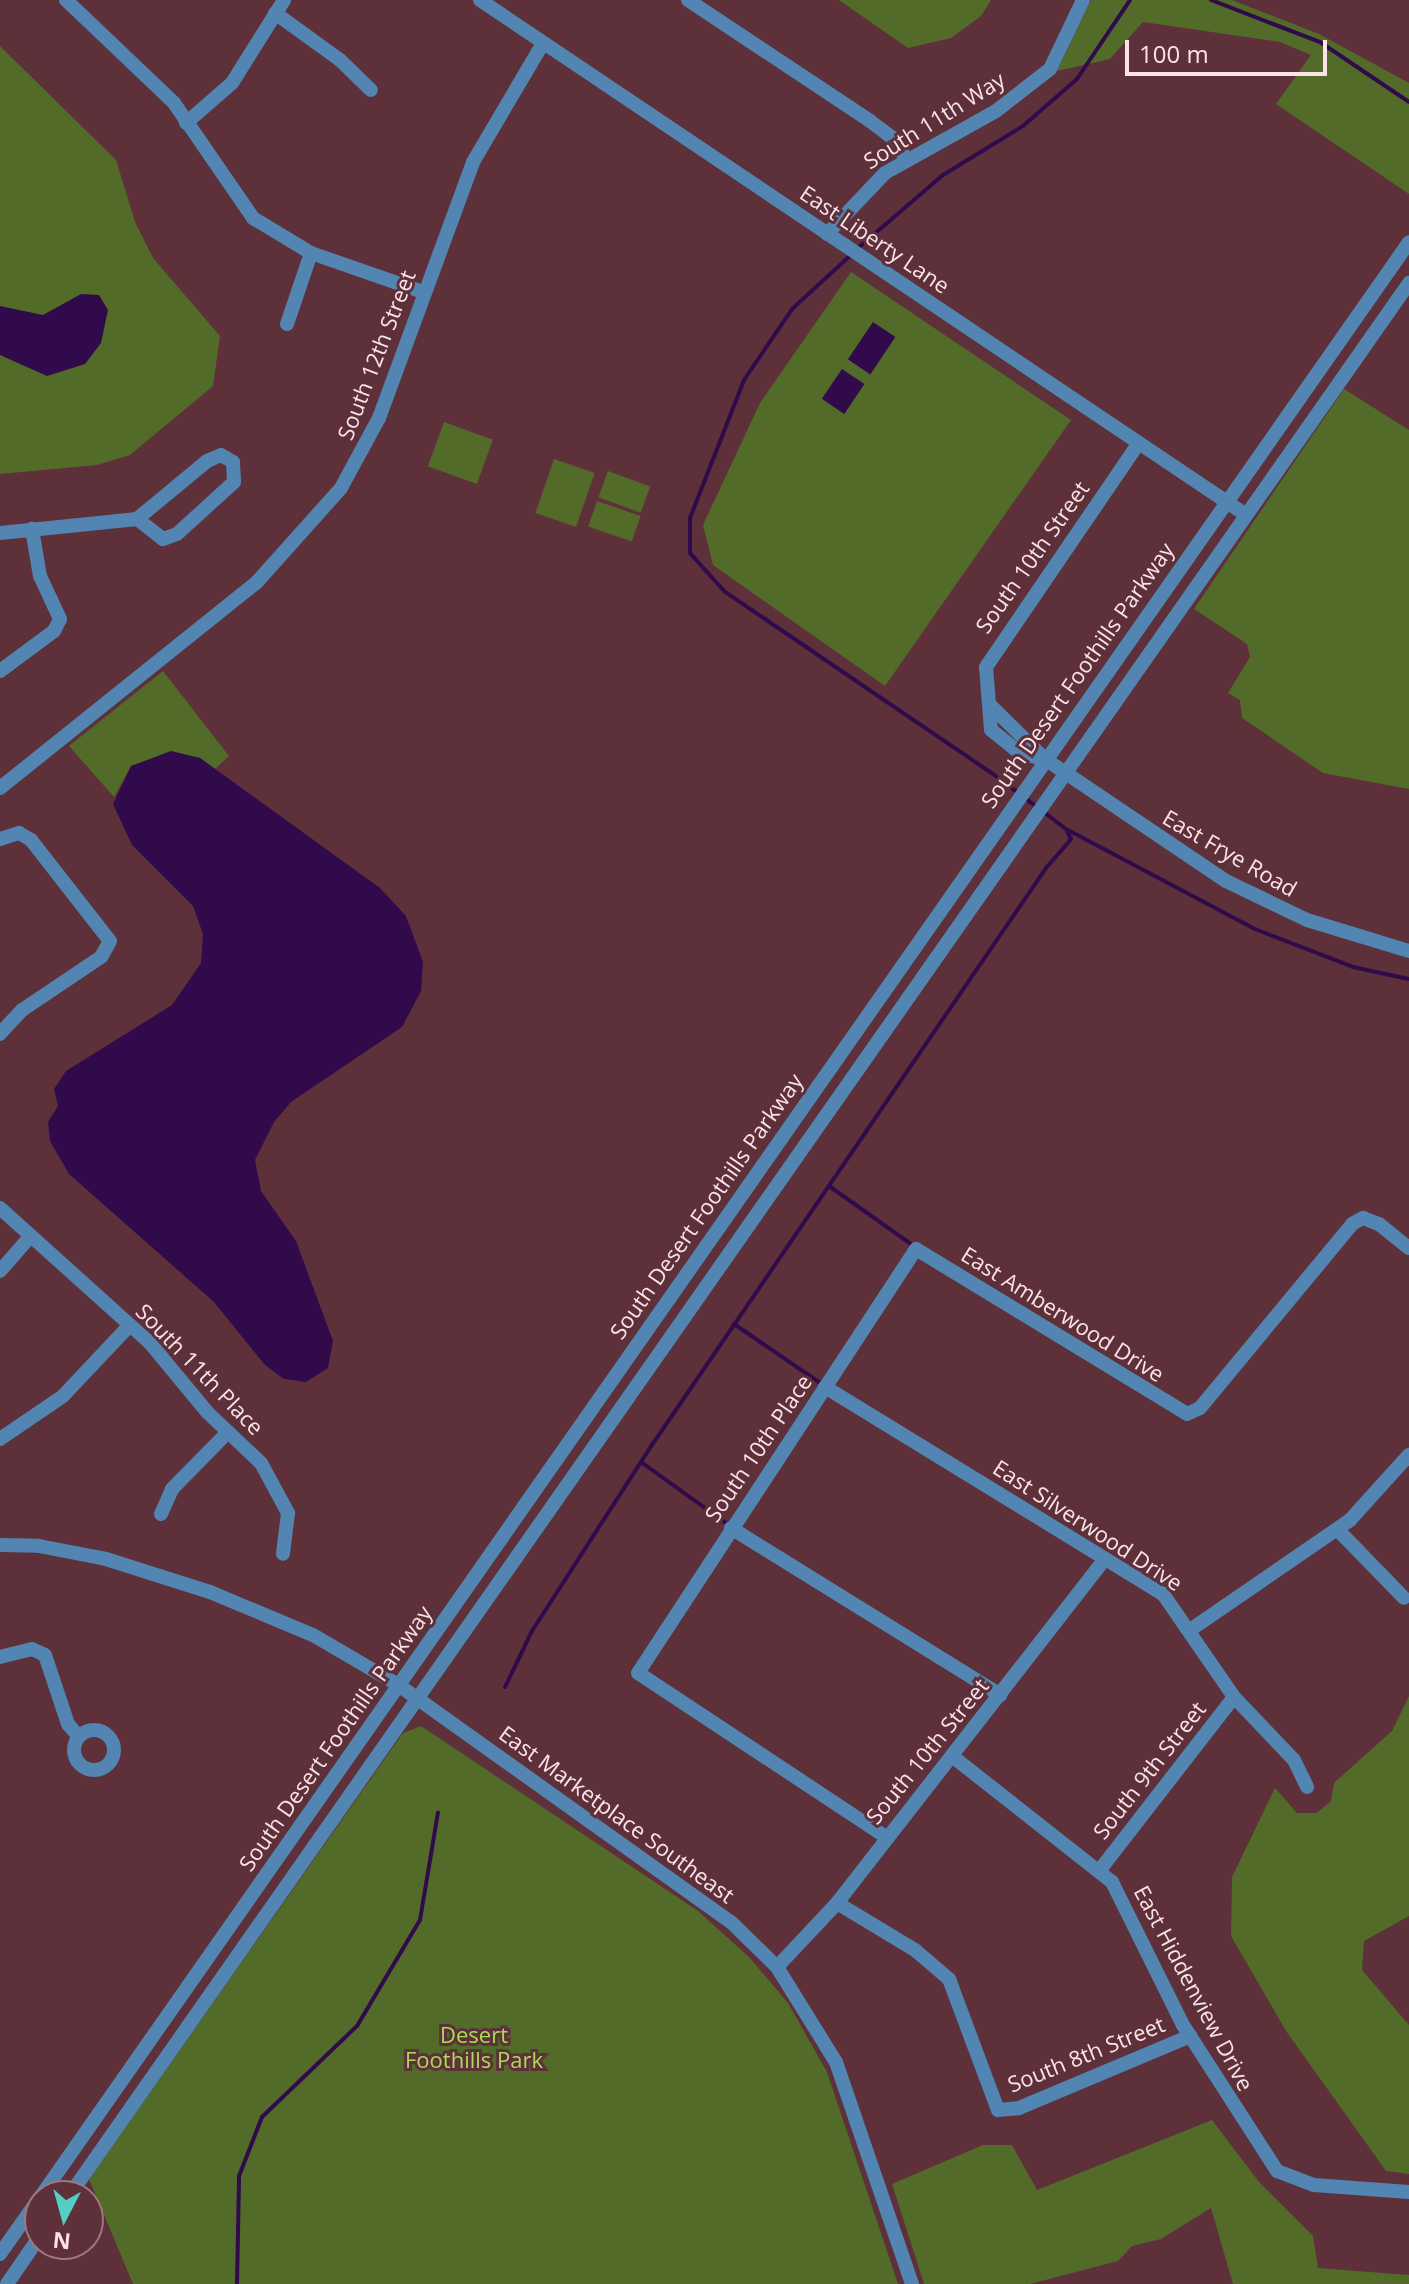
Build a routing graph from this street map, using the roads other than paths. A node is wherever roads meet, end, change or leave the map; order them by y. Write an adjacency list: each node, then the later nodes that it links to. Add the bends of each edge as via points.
1 (66, 0): 9 (street, via 174,103)
2 (284, 0): 6 (street)
3 (480, 0): 7 (street, East Liberty Lane)
4 (688, 0): 10 (street, via 870,121 895,140)
5 (1083, 0): 10 (street, South 11th Way, via 1050,69 996,111)
6 (275, 13): 8 (street, via 340,60); 9 (street, via 232,83)
7 (543, 43): 11 (street, East Liberty Lane); 15 (street, South 12th Street, via 473,162)
8 (371, 90)
9 (186, 123): 13 (street, via 253,218)
10 (906, 159): 11 (street, South 11th Way, via 870,185)
11 (832, 237): 17 (street, East Liberty Lane)
12 (1409, 242): 18 (street, South Desert Foothills Parkway)
13 (311, 253): 15 (street); 16 (street)
14 (1409, 283): 19 (street, South Desert Foothills Parkway)
15 (423, 292): 27 (street, South 12th Street, via 370,437 320,517 257,582)
16 (287, 324)
17 (1139, 443): 18 (street, East Liberty Lane); 24 (street, South 10th Street, via 989,658)
18 (1226, 501): 19 (street, East Liberty Lane); 25 (street, South Desert Foothills Parkway)
19 (1246, 515): 26 (street, South Desert Foothills Parkway)
20 (137, 519): 20 (street, via 163,539 177,534 234,482 233,462 221,455 207,461); 21 (street)
21 (32, 529): 22 (street); 23 (street, via 40,576 60,619 54,631)
22 (0, 533)
23 (0, 671)
24 (989, 704): 25 (street, East Frye Road, via 1004,732 1034,744)
25 (1045, 759): 26 (street, East Frye Road); 31 (street, South Desert Foothills Parkway)
26 (1065, 773): 29 (street, East Frye Road, via 1238,887 1307,920); 32 (street, South Desert Foothills Parkway)
27 (0, 788)
28 (0, 839): 30 (street, via 19,833 31,840 110,941 101,957)
29 (1409, 951)
30 (1, 1028)
31 (816, 1086): 32 (street); 52 (street, South Desert Foothills Parkway)
32 (837, 1099): 55 (street, South Desert Foothills Parkway)
33 (0, 1208): 34 (street, South 11th Place)
34 (29, 1238): 37 (street); 38 (street, South 11th Place)
35 (1409, 1248): 36 (street, East Amberwood Drive, via 1363,1218 1352,1224 1200,1408 1187,1414)
36 (916, 1249): 39 (street, South 10th Place)
37 (0, 1271)
38 (129, 1326): 40 (street, South 11th Place); 41 (street, via 63,1396)
39 (825, 1387): 44 (street, South 10th Place); 48 (street, East Silverwood Drive)
40 (228, 1432): 43 (street, via 172,1489); 47 (street, South 11th Place, via 261,1463 288,1513)
41 (0, 1439)
42 (1409, 1455): 45 (street, via 1367,1505)
43 (161, 1514)
44 (731, 1528): 53 (street); 59 (street, South 10th Place, via 638,1673 862,1816)
45 (1337, 1529): 49 (street); 50 (street)
46 (0, 1545): 52 (street, East Marketplace Southeast, via 54,1548 106,1559 273,1616)
47 (283, 1554)
48 (1105, 1559): 50 (street, East Silverwood Drive, via 1163,1594); 53 (street, South 10th Street)
49 (1404, 1598)
50 (1190, 1630): 54 (street, East Silverwood Drive)
51 (0, 1657): 56 (street, via 40,1650 68,1724)
52 (397, 1684): 55 (street, East Marketplace Southeast); 64 (street, South Desert Foothills Parkway)
53 (1000, 1695): 57 (street, South 10th Street)
54 (1234, 1697): 58 (street, East Silverwood Drive, via 1294,1760); 60 (street, South 9th Street)
55 (416, 1698): 62 (street, East Marketplace Southeast, via 692,1891); 65 (street, South Desert Foothills Parkway)
56 (78, 1736)
57 (952, 1756): 59 (street, South 10th Street); 60 (street, East Hiddenview Drive)
58 (1307, 1787)
59 (886, 1837): 61 (street, South 10th Street)
60 (1099, 1871): 63 (street, East Hiddenview Drive, via 1112,1882)
61 (837, 1903): 62 (street, South 10th Street); 63 (street, South 8th Street, via 915,1950 949,1979 998,2110 1019,2108)
62 (777, 1967): 71 (street, East Marketplace Southeast, via 820,2031 847,2085)
63 (1190, 2036): 66 (street, East Hiddenview Drive, via 1277,2171 1314,2185)
64 (51, 2180)
65 (80, 2180)
66 (1409, 2192)
67 (24, 2219): 68 (street, South Desert Foothills Parkway)
68 (0, 2254)
69 (24, 2259): 70 (street)
70 (7, 2284)
71 (912, 2284)

